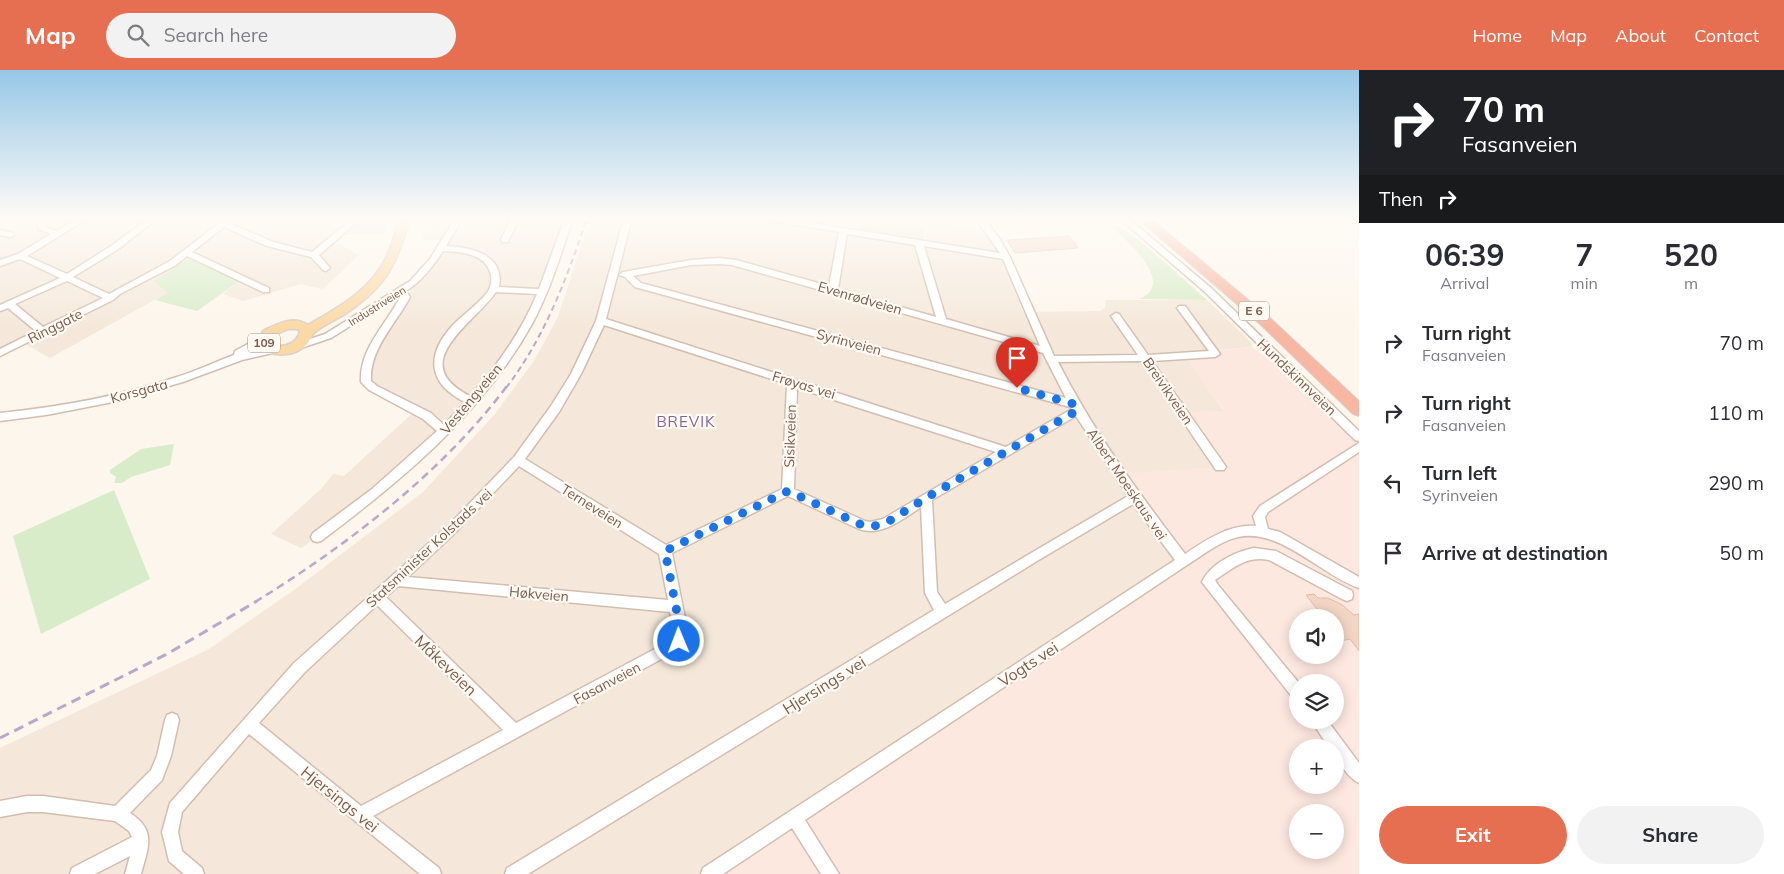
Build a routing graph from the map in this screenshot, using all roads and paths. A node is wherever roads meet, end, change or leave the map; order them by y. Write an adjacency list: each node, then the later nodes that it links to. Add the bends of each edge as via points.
1 (21, 256): 18 (street); 22 (street)
2 (102, 256): 22 (street)
3 (182, 256): 28 (street, Ringgate)
4 (192, 256): 24 (street)
5 (314, 256): 19 (street)
6 (392, 256): 34 (main road, 109, via 374,284 358,298 337,314)
7 (436, 256): 26 (street, Industriveien)
8 (479, 256): 23 (street, via 487,260 495,273)
9 (555, 256): 27 (street, Vestengveien)
10 (618, 256): 21 (street, Statsminister Kolstads vei)
11 (839, 256): 25 (street)
12 (923, 256): 33 (street)
13 (997, 256): 17 (street)
14 (1167, 256): 51 (street, Hundskinnveien, via 1208,290)
15 (1188, 256): 47 (highway, E 6)
16 (1201, 256): 44 (highway, E 6)
17 (1006, 257): 41 (street, Albert Moeskaus vei)
18 (0, 263)
19 (326, 268)
20 (628, 275): 21 (street, Evenrødveien); 25 (street, Evenrødveien, via 692,261 718,260); 46 (street, Syrinveien, via 638,285)
21 (613, 276): 32 (street, Statsminister Kolstads vei)
22 (68, 278): 28 (street); 29 (street)
23 (494, 289): 27 (street); 45 (street, via 451,334 438,362 447,386)
24 (266, 290)
25 (833, 291): 33 (street, Evenrødveien)
26 (402, 292): 36 (street, Industriveien); 50 (street, via 405,297 400,308 372,348 365,369 366,382 427,416)
27 (542, 292): 45 (street, Vestengveien, via 512,349)
28 (110, 298): 35 (street, Ringgate)
29 (4, 306): 35 (street)
30 (1182, 308): 42 (street, Evenrødveien, via 1215,354)
31 (1116, 316): 42 (street, Breivikveien)
32 (601, 321): 43 (street, Frøyas vei); 54 (street, Statsminister Kolstads vei, via 556,409)
33 (942, 321): 41 (street, Evenrødveien)
34 (304, 329): 36 (street); 37 (main road, 109, via 278,327); 38 (main road, 109, via 304,340)
35 (43, 332): 40 (street, Ringgate)
36 (324, 337): 38 (street, Industriveien)
37 (264, 338): 39 (main road, 109, via 265,346); 48 (street, Korsgata, via 219,361 155,384 80,401)
38 (295, 347): 39 (main road, 109)
39 (274, 350): 49 (street, Korsgata, via 245,356 123,396 39,413)
40 (0, 353)
41 (1049, 355): 42 (street, Evenrødveien); 46 (street, Albert Moeskaus vei)
42 (1146, 358): 55 (street, Breivikveien)
43 (792, 382): 53 (street, Frøyas vei); 56 (street, Sisikveien)
44 (1359, 394)
45 (471, 401): 50 (street, Vestengveien)
46 (1076, 407): 53 (street); 57 (street, Albert Moeskaus vei)
47 (1359, 410)
48 (0, 413)
49 (0, 417)
50 (444, 431): 60 (street, Vestengveien, via 375,494)
51 (1359, 437)
52 (1359, 447): 59 (street, via 1264,509 1259,516)
53 (1006, 451): 58 (street)
54 (518, 460): 61 (street, Terneveien); 66 (street, Statsminister Kolstads vei, via 465,517)
55 (1220, 468)
56 (788, 491): 58 (street, via 870,527 886,523); 61 (street)
57 (1135, 497): 62 (street, Albert Moeskaus vei); 68 (street, Hjersings vei)
58 (926, 498): 68 (street, via 931,594)
59 (1263, 531): 62 (street, Vogts vei, via 1231,533); 64 (street, Vogts vei)
60 (317, 537)
61 (665, 551): 67 (street, Fasanveien)
62 (1183, 561): 78 (street, Vogts vei)
63 (402, 582): 67 (street, Høkveien)
64 (1359, 583)
65 (1347, 596): 69 (street, via 1272,554 1262,552 1248,553 1211,576 1208,582 1213,589)
66 (377, 597): 71 (street, Statsminister Kolstads vei, via 299,668); 73 (street, Måkeveien)
67 (676, 607): 73 (street, Fasanveien, via 681,633 673,646)
68 (943, 613): 84 (street, Hjersings vei)
69 (1289, 682)
70 (172, 720): 76 (street, via 157,775)
71 (248, 724): 77 (street, Hjersings vei); 82 (street, Statsminister Kolstads vei, via 175,808 170,832 175,855)
72 (1325, 729): 74 (street)
73 (516, 732): 77 (street, Fasanveien)
74 (1359, 776)
75 (0, 808): 76 (street, via 43,804)
76 (118, 814): 79 (street, via 135,824)
77 (359, 815): 83 (street, Hjersings vei)
78 (794, 817): 85 (street, Vogts vei); 86 (street)
79 (142, 841): 80 (street); 81 (street)
80 (78, 874)
81 (133, 874)
82 (196, 874)
83 (433, 874)
84 (513, 874)
85 (709, 874)
86 (831, 874)

